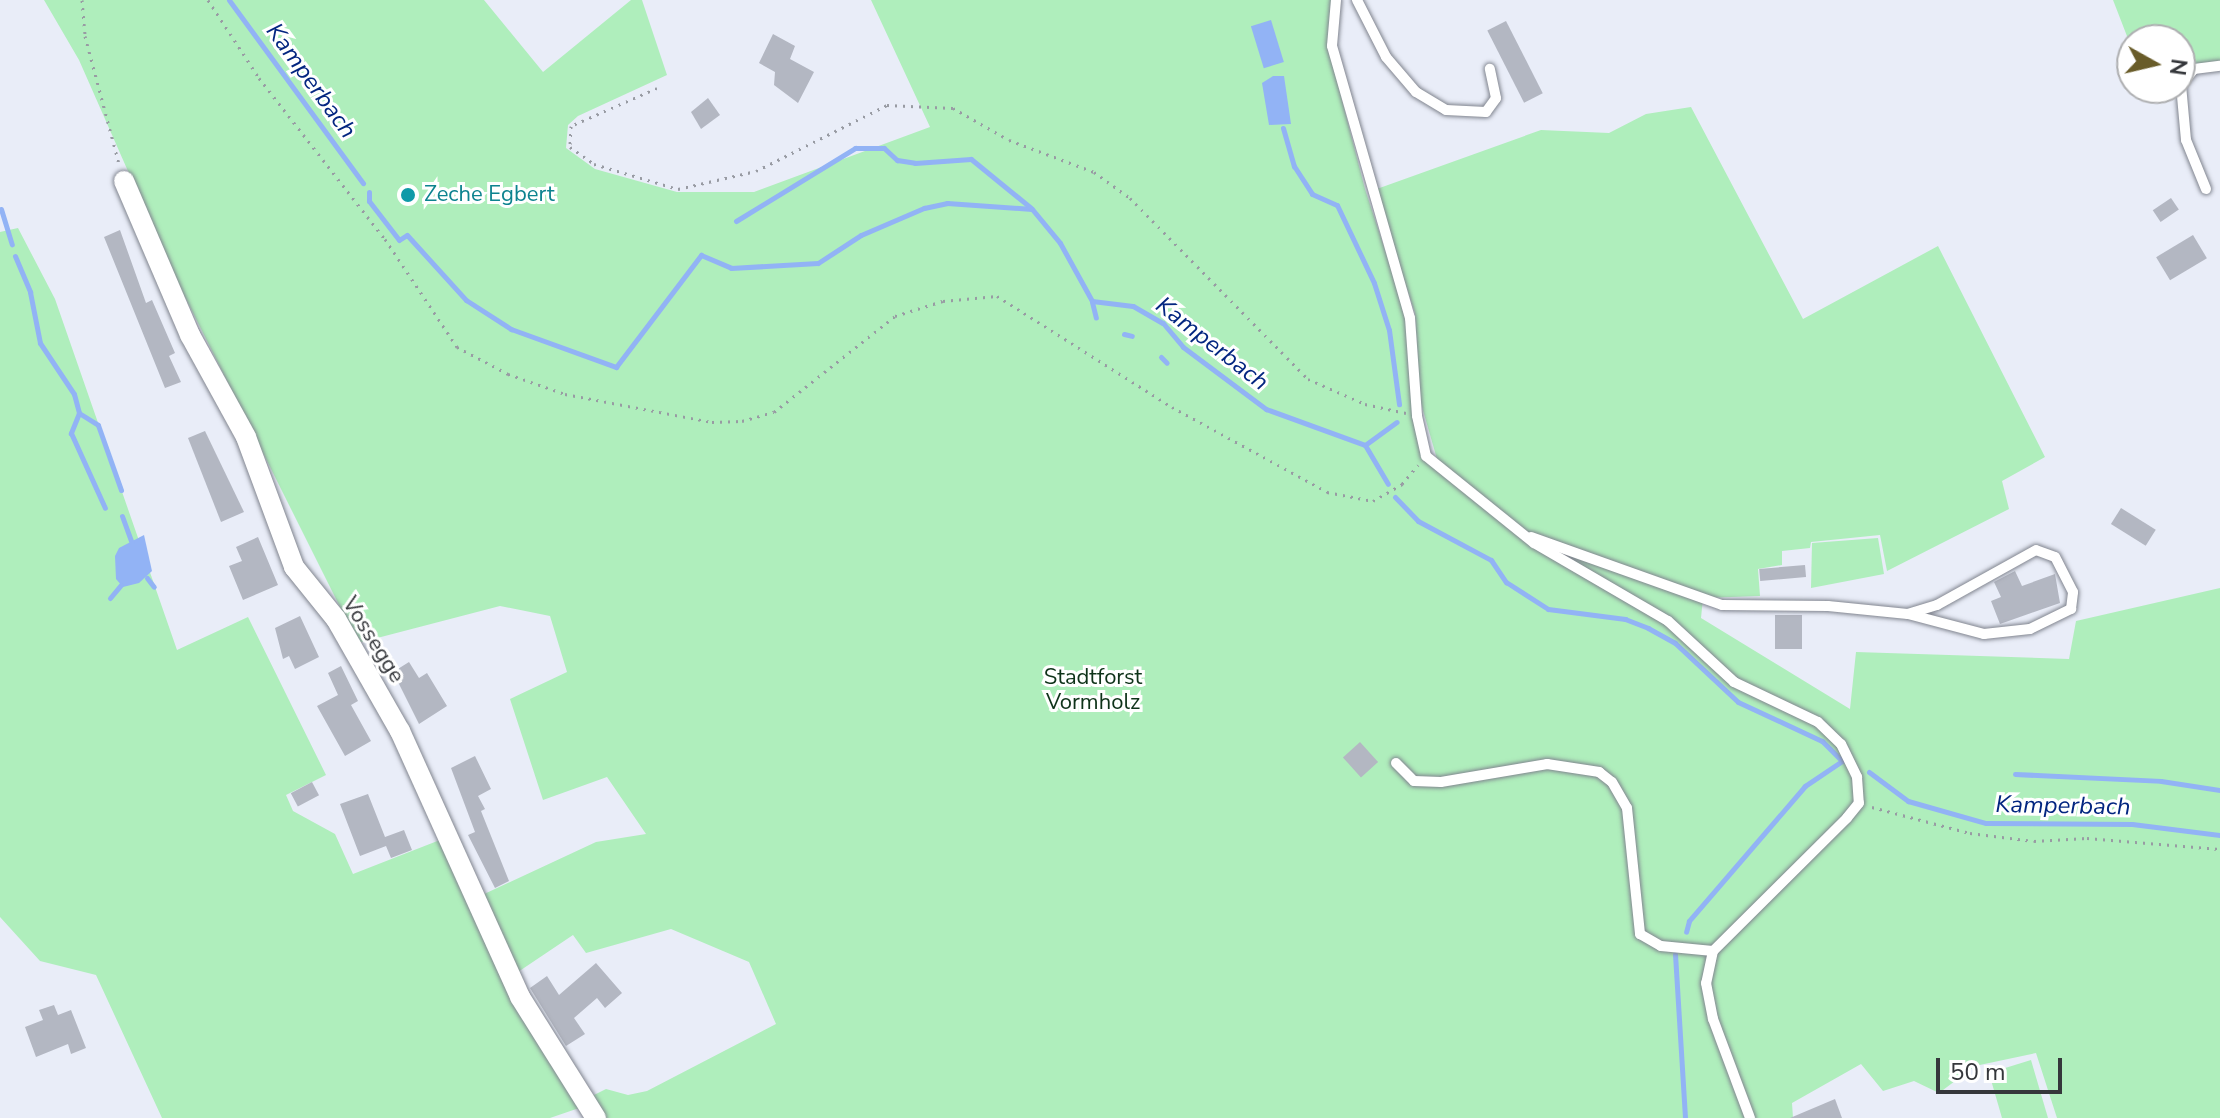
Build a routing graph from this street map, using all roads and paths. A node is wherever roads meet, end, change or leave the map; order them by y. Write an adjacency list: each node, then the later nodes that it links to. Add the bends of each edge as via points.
1 (82, 0): 8 (path, via 85,36)
2 (208, 0): 11 (path, via 259,78 385,239 457,347 508,374 565,394 712,422 742,421 774,412 895,316 943,301 997,296 1172,407 1327,492 1373,501 1402,484)
3 (1336, 0): 10 (lane, via 1332,46 1410,318)
4 (1357, 0): 6 (lane, via 1386,57 1416,92 1446,110 1486,112 1496,98)
5 (2220, 66): 9 (lane, via 2194,69 2181,85 2186,140)
6 (1490, 69)
7 (657, 88): 10 (path, via 571,126 570,147 594,164 678,189 756,171 887,105 953,108 1009,140 1094,172 1130,198 1308,379 1365,404)
8 (124, 181): 18 (street, Vossegge, via 190,335 246,437 294,567 336,619 400,731 520,997)
9 (2206, 189)
10 (1417, 416): 11 (lane)
11 (1426, 456): 12 (lane)
12 (1529, 536): 13 (lane, via 1722,605 1828,606); 15 (lane, via 1576,571 1668,621 1734,682 1818,722 1847,754 1857,777)
13 (1908, 614): 13 (lane, via 1984,634 2030,629 2071,609 2073,592 2055,557 2036,550 1937,605)
14 (1396, 763): 17 (lane, via 1414,781 1441,782 1547,764 1599,772 1612,782 1627,808 1640,934 1661,946)
15 (1859, 803): 16 (path, via 1970,833); 17 (lane)
16 (2220, 849)
17 (1713, 951): 19 (lane, via 1706,983 1713,1019)
18 (596, 1118)
19 (1750, 1118)

